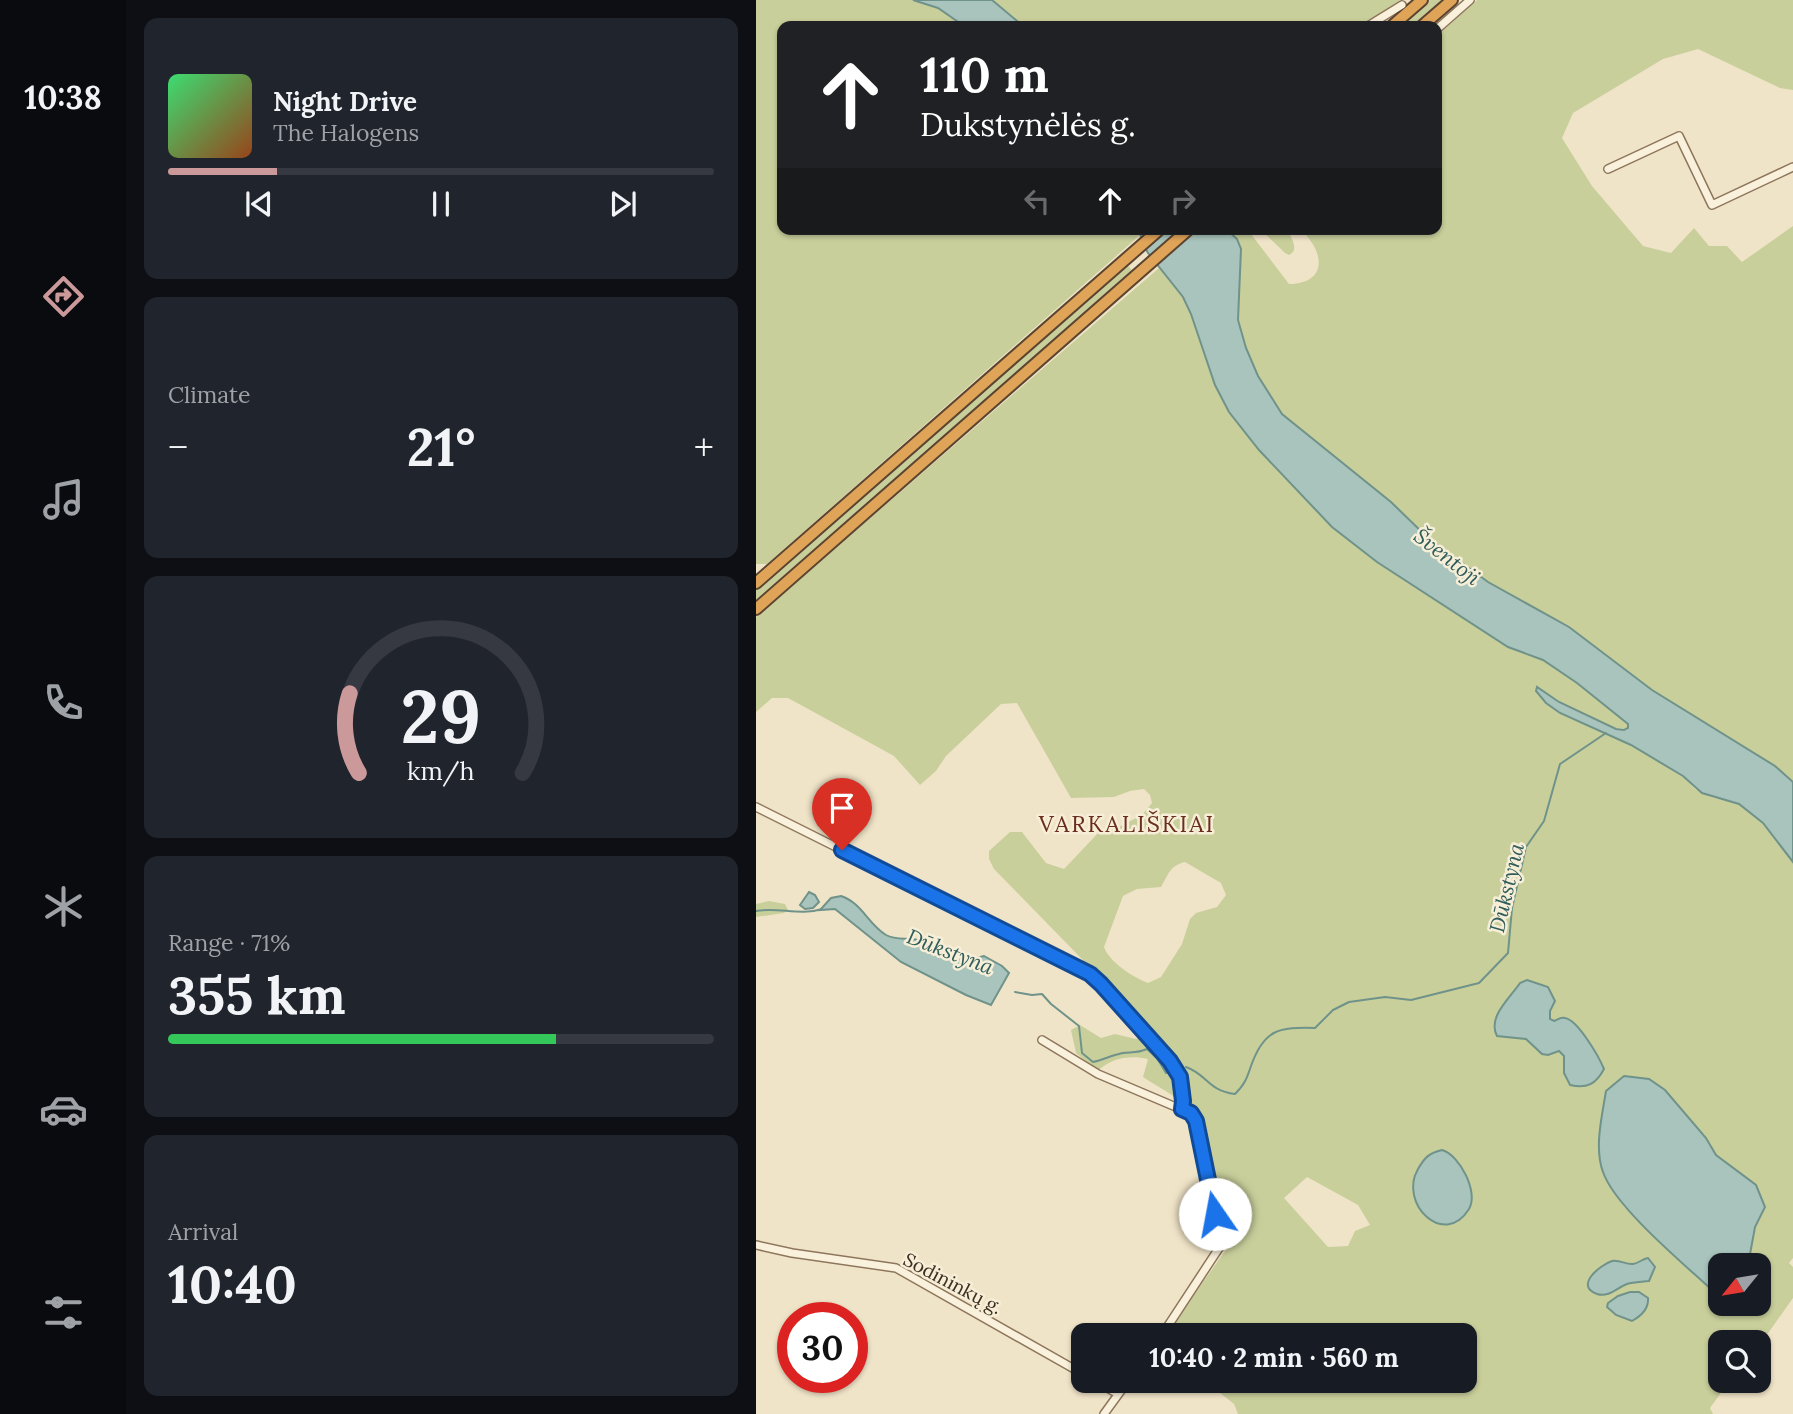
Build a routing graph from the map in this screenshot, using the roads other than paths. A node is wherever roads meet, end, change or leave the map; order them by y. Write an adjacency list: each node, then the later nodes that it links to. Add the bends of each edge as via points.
1 (1422, 0): 7 (highway)
2 (1452, 0): 8 (highway)
3 (1470, 0): 9 (street)
4 (1405, 3): 5 (street); 6 (street)
5 (1376, 21)
6 (1385, 21)
7 (1398, 21)
8 (1428, 21)
9 (1442, 25)
10 (1793, 167): 11 (street, via 1712,205 1679,136)
11 (1608, 169)
12 (1153, 235): 14 (highway)
13 (1182, 235): 15 (highway)
14 (756, 583)
15 (756, 609)
16 (756, 807): 18 (street, via 1090,974 1170,1061 1180,1077)
17 (1042, 1040): 18 (street, via 1098,1074)
18 (1182, 1109): 20 (street, via 1196,1121 1221,1245)
19 (756, 1245): 21 (street, Sodininkų g., via 896,1268)
20 (1170, 1323)
21 (1071, 1367)
22 (1118, 1394): 23 (street)
23 (1104, 1414)

